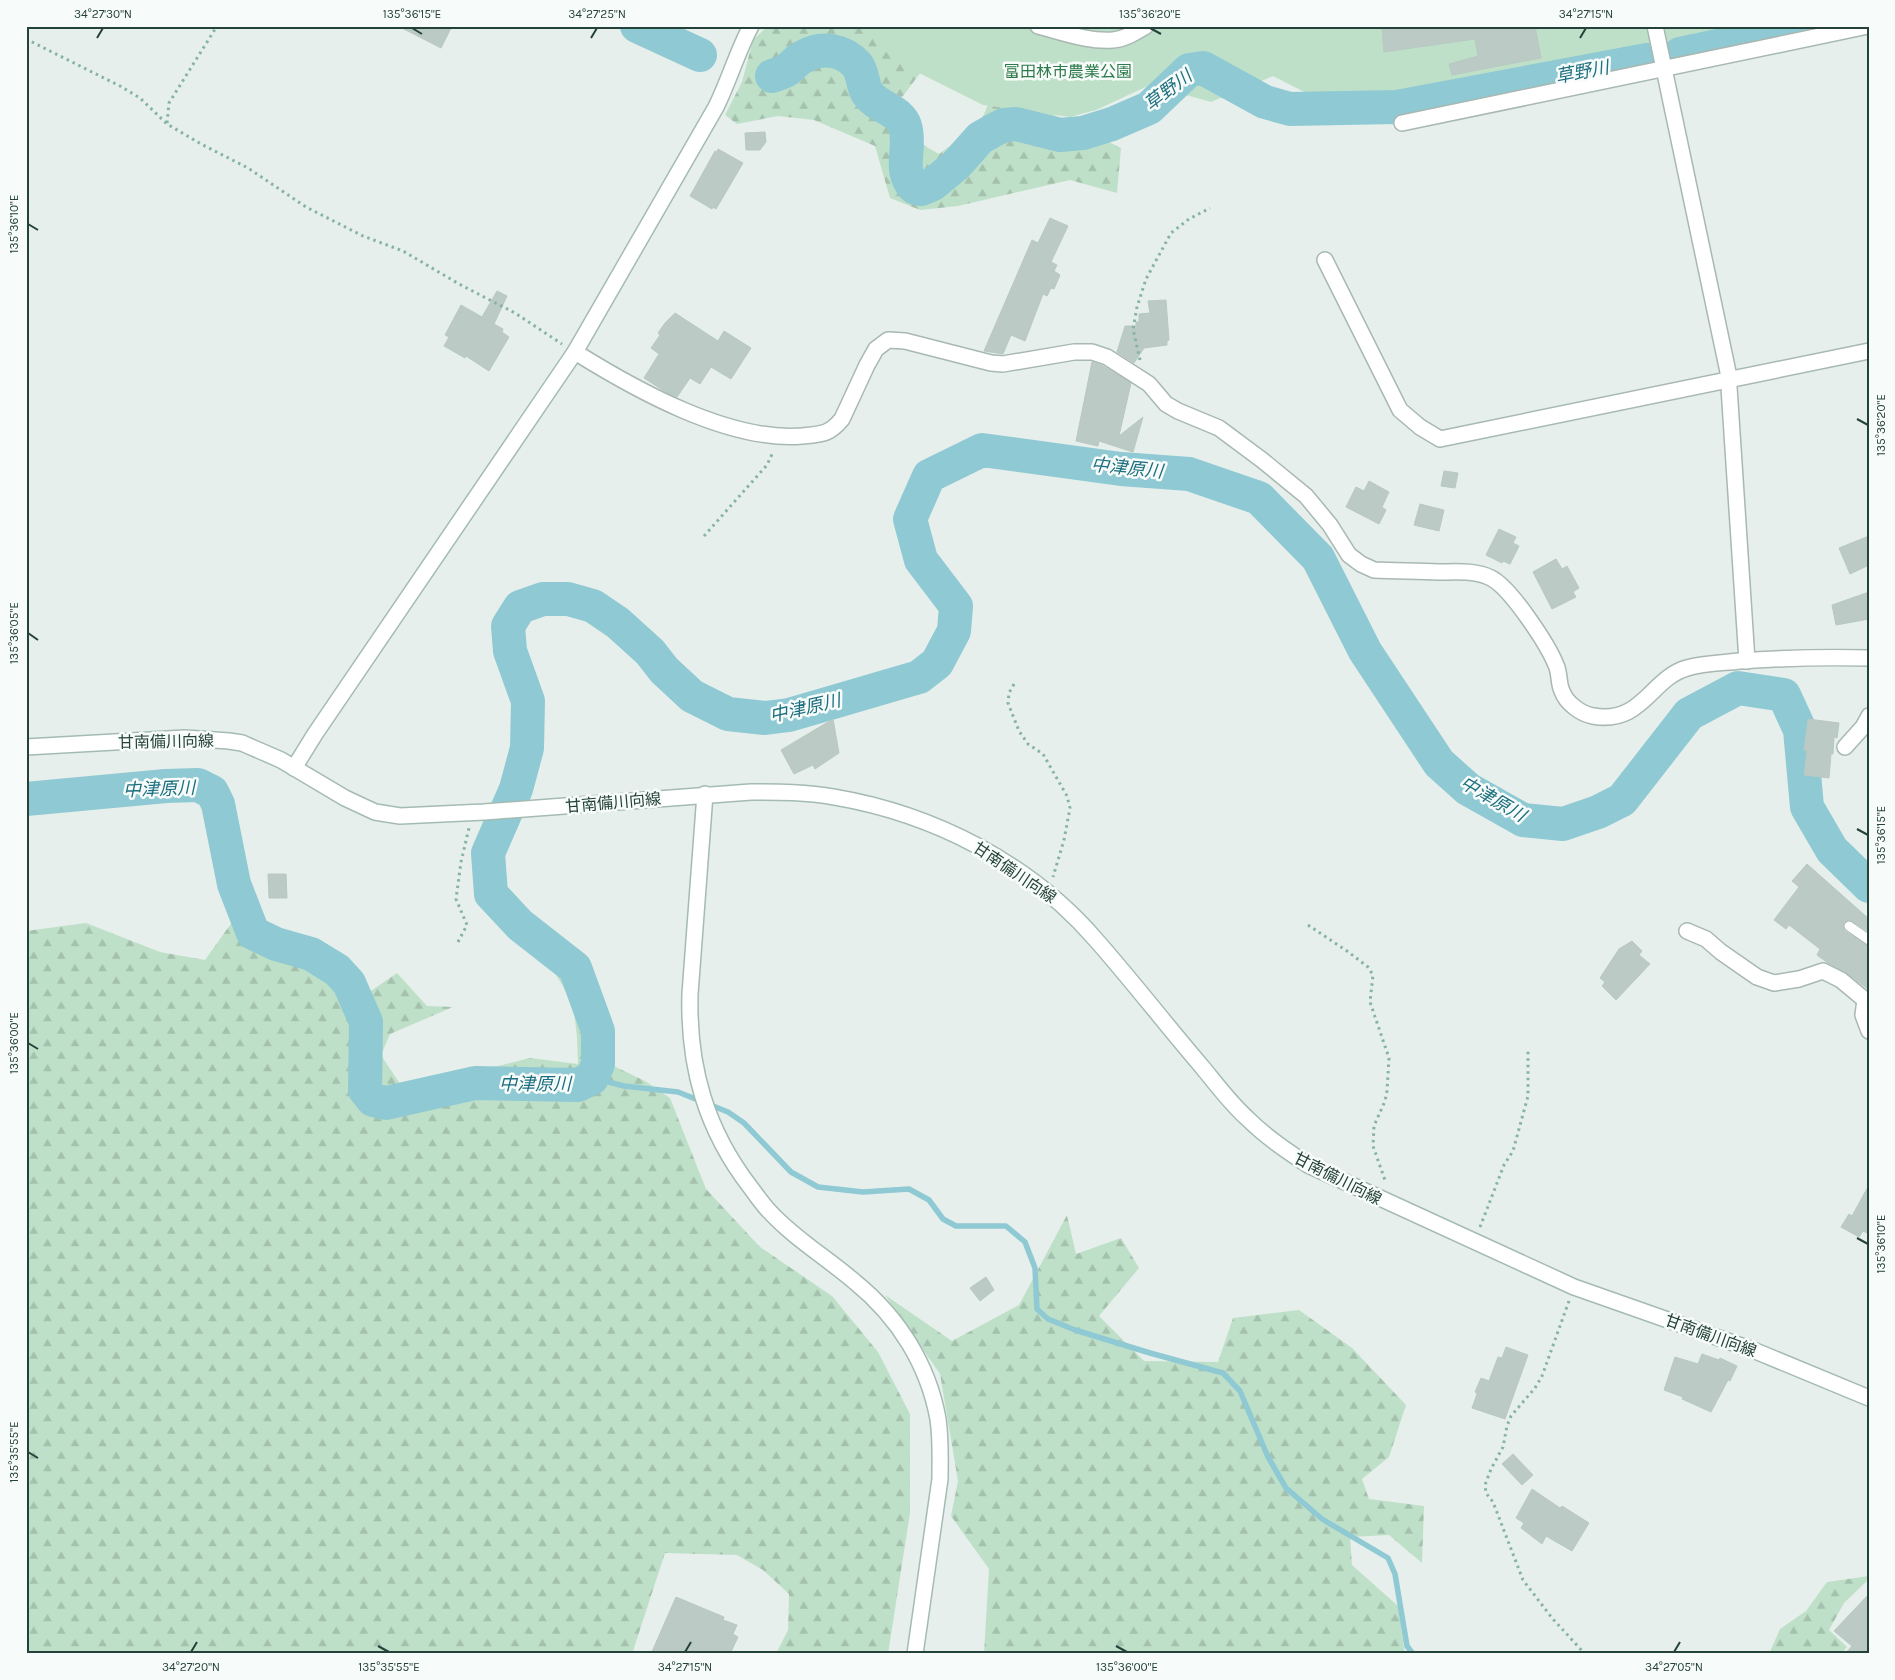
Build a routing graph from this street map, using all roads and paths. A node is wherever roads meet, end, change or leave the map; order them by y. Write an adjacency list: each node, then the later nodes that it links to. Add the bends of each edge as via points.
1 (218, 26): 10 (path, via 169,103)
2 (751, 26): 14 (street, via 720,99)
3 (1038, 26): 4 (street, via 1090,39 1114,40 1134,34)
4 (1146, 26)
5 (1655, 26): 8 (street)
6 (1868, 26): 8 (street)
7 (26, 39): 10 (path, via 140,98)
8 (1664, 69): 9 (street); 16 (street)
9 (1402, 123)
10 (167, 124): 14 (path, via 248,168 306,207 363,236 403,251 515,313)
11 (1210, 208): 15 (path, via 1189,218 1170,233 1146,279 1133,329 1140,356)
12 (1325, 260): 16 (street, via 1400,410 1440,439)
13 (1869, 351): 16 (street)
14 (575, 352): 17 (street, via 647,393 700,417 746,432); 25 (street)
15 (1140, 378): 17 (street, via 1107,357 1092,352 1003,364 888,340 876,349 834,429 823,434); 20 (street, via 1166,404 1219,428 1306,496 1349,555 1361,564 1374,570 1475,573 1492,578 1508,592 1547,647 1557,667 1562,692 1573,707 1592,716 1611,718 1627,713 1685,668)
16 (1728, 380): 20 (street)
17 (772, 436): 18 (path, via 773,452 767,465)
18 (704, 536)
19 (1869, 658): 20 (street)
20 (1747, 661)
21 (1014, 684): 28 (path, via 1008,693 1008,703 1019,731 1028,744 1043,754 1068,796 1070,808 1054,876)
22 (1869, 716): 24 (street)
23 (26, 747): 25 (street, 甘南備川向線, via 209,738 242,743)
24 (1845, 747)
25 (294, 768): 27 (street, 甘南備川向線, via 375,812 400,816)
26 (705, 794): 27 (street, 甘南備川向線); 28 (street, 甘南備川向線, via 798,793 834,796 885,808 943,828 1006,863); 41 (street, via 689,1023 696,1074 704,1102 727,1155 769,1212 880,1304 915,1351 938,1419 940,1479)
27 (477, 813): 33 (path, via 461,862 456,899 467,925)
28 (1044, 890): 37 (street, 甘南備川向線, via 1070,911 1097,940 1246,1118 1308,1165)
29 (1308, 925): 37 (path, via 1368,967 1373,975 1370,1002 1389,1058 1385,1102 1372,1136 1372,1146 1387,1185)
30 (1849, 926): 32 (lane)
31 (1687, 931): 34 (street, via 1706,939 1758,977 1774,983 1823,971)
32 (1869, 940)
33 (458, 942)
34 (1867, 997): 35 (street, via 1863,1015)
35 (1869, 1031)
36 (1528, 1050): 38 (path, via 1528,1096 1513,1151 1504,1165)
37 (1382, 1200): 38 (street, 甘南備川向線)
38 (1474, 1242): 39 (street, 甘南備川向線)
39 (1574, 1287): 40 (street, 甘南備川向線, via 1753,1350); 42 (path, via 1542,1376 1536,1388 1511,1416 1503,1446 1485,1486 1523,1580)
40 (1869, 1398)
41 (915, 1654)
42 (1584, 1654)

